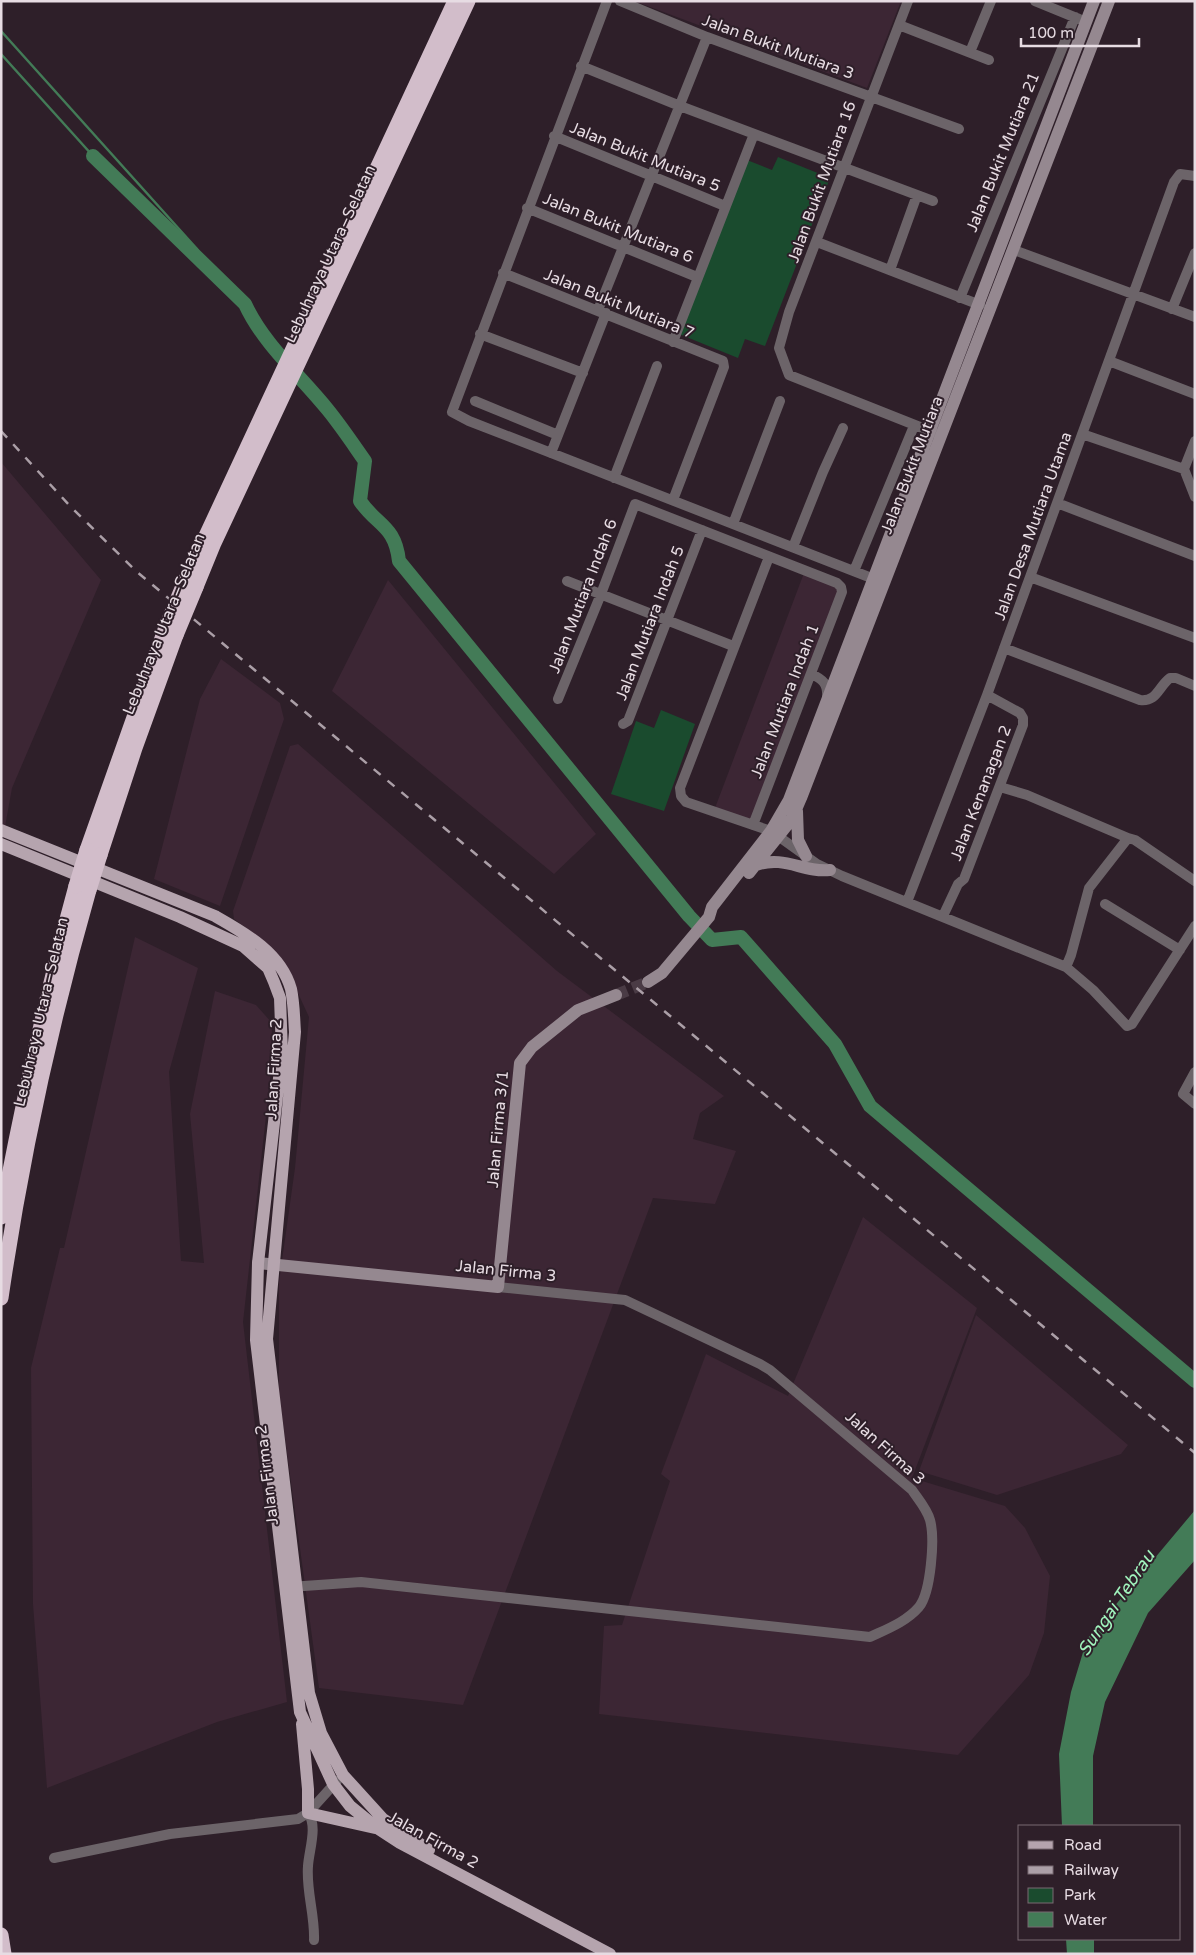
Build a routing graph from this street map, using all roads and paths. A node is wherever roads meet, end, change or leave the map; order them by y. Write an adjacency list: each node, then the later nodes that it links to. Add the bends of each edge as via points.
1 (455, 1): 48 (highway, Lebuhraya Utara–Selatan)
2 (468, 1): 48 (highway, Lebuhraya Utara–Selatan)
3 (607, 1): 15 (street)
4 (620, 1): 12 (street, Jalan Bukit Mutiara 3)
5 (908, 1): 11 (street, Jalan Bukit Mutiara 16)
6 (991, 1): 13 (street)
7 (1035, 1): 10 (street)
8 (1094, 1): 10 (street, Jalan Bukit Mutiara)
9 (1109, 1): 10 (street, Jalan Bukit Mutiara)
10 (1086, 22): 21 (street, Jalan Bukit Mutiara 21); 23 (street, Jalan Bukit Mutiara); 24 (street, Jalan Bukit Mutiara)
11 (899, 24): 13 (street); 16 (street, Jalan Bukit Mutiara 16)
12 (706, 37): 16 (street, Jalan Bukit Mutiara 3); 17 (street)
13 (970, 52): 14 (street)
14 (988, 60)
15 (581, 66): 17 (street); 20 (street)
16 (870, 97): 18 (street, Jalan Bukit Mutiara 3); 22 (street, Jalan Bukit Mutiara 16)
17 (680, 106): 19 (street); 26 (street)
18 (959, 129)
19 (754, 134): 22 (street); 29 (street)
20 (554, 136): 26 (street, Jalan Bukit Mutiara 5); 30 (street)
21 (1015, 163): 23 (street); 41 (street, Jalan Bukit Mutiara 21)
22 (844, 168): 27 (street); 32 (street, Jalan Bukit Mutiara 16)
23 (1031, 169): 24 (street); 31 (street, Jalan Bukit Mutiara)
24 (1043, 173): 34 (street, Jalan Bukit Mutiara)
25 (1195, 176): 40 (street, Jalan Desa Mutiara Utama, via 1184,173 1177,177)
26 (651, 178): 29 (street, Jalan Bukit Mutiara 5); 33 (street)
27 (917, 195): 28 (street); 37 (street)
28 (933, 201)
29 (725, 206): 39 (street)
30 (527, 208): 33 (street, Jalan Bukit Mutiara 6); 38 (street)
31 (1005, 236): 34 (street, via 1009,247); 36 (street, Jalan Bukit Mutiara)
32 (817, 242): 37 (street); 55 (street, Jalan Bukit Mutiara 16, via 788,312 779,348 789,374)
33 (623, 248): 39 (street, Jalan Bukit Mutiara 6); 44 (street)
34 (1014, 250): 36 (street); 40 (street); 57 (street, Jalan Bukit Mutiara)
35 (1195, 253): 43 (street)
36 (996, 260): 42 (street, Jalan Bukit Mutiara)
37 (890, 270): 41 (street)
38 (503, 273): 44 (street, Jalan Bukit Mutiara 7); 46 (street)
39 (697, 277): 47 (street)
40 (1134, 294): 43 (street); 49 (street, Jalan Desa Mutiara Utama)
41 (960, 298): 42 (street)
42 (980, 305): 57 (street, Jalan Bukit Mutiara)
43 (1172, 309): 45 (street)
44 (602, 312): 47 (street, Jalan Bukit Mutiara 7); 51 (street)
45 (1195, 318)
46 (480, 334): 51 (street); 61 (street, via 452,407 453,414)
47 (673, 342): 65 (street, Jalan Bukit Mutiara 7, via 723,361 724,367)
48 (297, 354): 101 (highway, Lebuhraya Utara–Selatan, bridge, via 171,631 135,748)
49 (1109, 361): 52 (street); 58 (street, Jalan Desa Mutiara Utama)
50 (657, 366): 63 (street)
51 (583, 374): 59 (street)
52 (1195, 394)
53 (475, 401): 59 (street)
54 (780, 401): 67 (street)
55 (914, 426): 57 (street); 73 (street)
56 (843, 428): 69 (street)
57 (936, 433): 72 (street, Jalan Bukit Mutiara, via 914,511); 75 (street, Jalan Bukit Mutiara)
58 (1082, 434): 62 (street); 66 (street, Jalan Desa Mutiara Utama)
59 (558, 435): 61 (street)
60 (1195, 441): 62 (street)
61 (551, 453): 63 (street)
62 (1184, 469): 64 (street)
63 (614, 478): 65 (street)
64 (1195, 497)
65 (673, 500): 67 (street)
66 (1057, 503): 70 (street); 74 (street, Jalan Desa Mutiara Utama)
67 (733, 524): 69 (street)
68 (702, 530): 71 (street); 77 (street, Jalan Mutiara Indah 6, via 634,504); 79 (street, Jalan Mutiara Indah 5)
69 (794, 547): 73 (street)
70 (1195, 556)
71 (769, 557): 81 (street); 84 (street, Jalan Mutiara Indah 1, via 841,587)
72 (893, 562): 75 (street, via 885,574); 78 (street, Jalan Bukit Mutiara)
73 (854, 571): 75 (street)
74 (1030, 577): 80 (street); 82 (street, Jalan Desa Mutiara Utama)
75 (874, 579): 78 (street); 83 (street, Jalan Bukit Mutiara)
76 (567, 581): 77 (street)
77 (601, 594): 79 (street); 87 (street, Jalan Mutiara Indah 6)
78 (877, 604): 91 (street, Jalan Bukit Mutiara)
79 (666, 620): 81 (street); 89 (street, Jalan Mutiara Indah 5, via 628,721)
80 (1195, 638)
81 (733, 646): 92 (street, via 680,788 686,802)
82 (1004, 648): 85 (street, via 1140,700 1148,701 1155,697 1170,678); 86 (street, Jalan Desa Mutiara Utama)
83 (843, 664): 84 (street, via 833,673); 88 (street, Jalan Bukit Mutiara)
84 (816, 676): 88 (street, via 827,689); 92 (street, Jalan Mutiara Indah 1)
85 (1195, 686)
86 (987, 695): 90 (street, Jalan Kenanagan 2, via 1020,713 1023,718); 102 (street, Jalan Desa Mutiara Utama)
87 (558, 699)
88 (826, 704): 94 (street, Jalan Bukit Mutiara)
89 (623, 724)
90 (1000, 786): 95 (street); 104 (street, Jalan Kenanagan 2, via 964,879 958,884)
91 (797, 808): 94 (street, Jalan Bukit Mutiara, via 792,820); 97 (street, via 798,840)
92 (753, 825): 94 (street)
93 (1, 830): 117 (main road, Jalan Firma 2, via 215,916 247,934 277,963 291,990 295,1032)
94 (775, 834): 97 (street); 98 (street, Jalan Bukit Mutiara); 105 (street, via 712,907)
95 (1128, 838): 100 (street); 108 (street, via 1089,888)
96 (1, 844): 116 (main road, Jalan Firma 2, via 243,946 268,968 280,998 282,1052)
97 (806, 856): 99 (street)
98 (756, 864): 99 (street, via 778,860 818,872); 105 (street, Jalan Bukit Mutiara, via 719,912)
99 (830, 870): 102 (street)
100 (1195, 880)
101 (82, 888): 111 (highway, Lebuhraya Utara–Selatan); 119 (highway, Lebuhraya Utara–Selatan, via 44,1063)
102 (907, 902): 104 (street)
103 (1105, 904): 107 (street)
104 (943, 916): 108 (street)
105 (709, 917): 109 (street, via 662,973)
106 (1195, 926): 107 (street)
107 (1180, 950): 108 (street, via 1132,1024 1127,1026)
108 (1066, 967)
109 (648, 982)
110 (616, 995): 118 (street, Jalan Firma 3/1, via 578,1010 532,1047 520,1063)
111 (41, 1023): 114 (highway, via 30,1039); 115 (highway, Lebuhraya Utara–Selatan)
112 (1195, 1072): 113 (street, via 1183,1094)
113 (1195, 1104)
114 (1, 1159)
115 (1, 1217)
116 (258, 1263): 117 (street, Jalan Firma 3); 120 (main road, Jalan Firma 2, via 256,1340)
117 (274, 1264): 118 (street, Jalan Firma 3); 120 (main road, Jalan Firma 2, via 267,1339)
118 (498, 1287): 120 (street, Jalan Firma 3, via 625,1300 770,1370 912,1490 922,1504 930,1520 931,1556 926,1591 920,1606 898,1624 870,1637 361,1582)
119 (1, 1298)
120 (291, 1587): 121 (main road, Jalan Firma 2); 122 (main road, Jalan Firma 2, via 309,1693 321,1733)
121 (300, 1712): 123 (main road, Jalan Firma 2); 124 (main road)
122 (343, 1774): 123 (street); 127 (main road, Jalan Firma 2, via 383,1819)
123 (333, 1784): 124 (street); 125 (main road, Jalan Firma 2, via 350,1806)
124 (308, 1813): 125 (main road); 126 (street, via 290,1820 170,1834); 129 (street, via 313,1826 307,1886 315,1923)
125 (377, 1828): 127 (main road, Jalan Firma 2)
126 (54, 1858)
127 (476, 1883): 131 (main road)
128 (1, 1935): 130 (highway)
129 (314, 1940)
130 (4, 1954)
131 (610, 1954)

